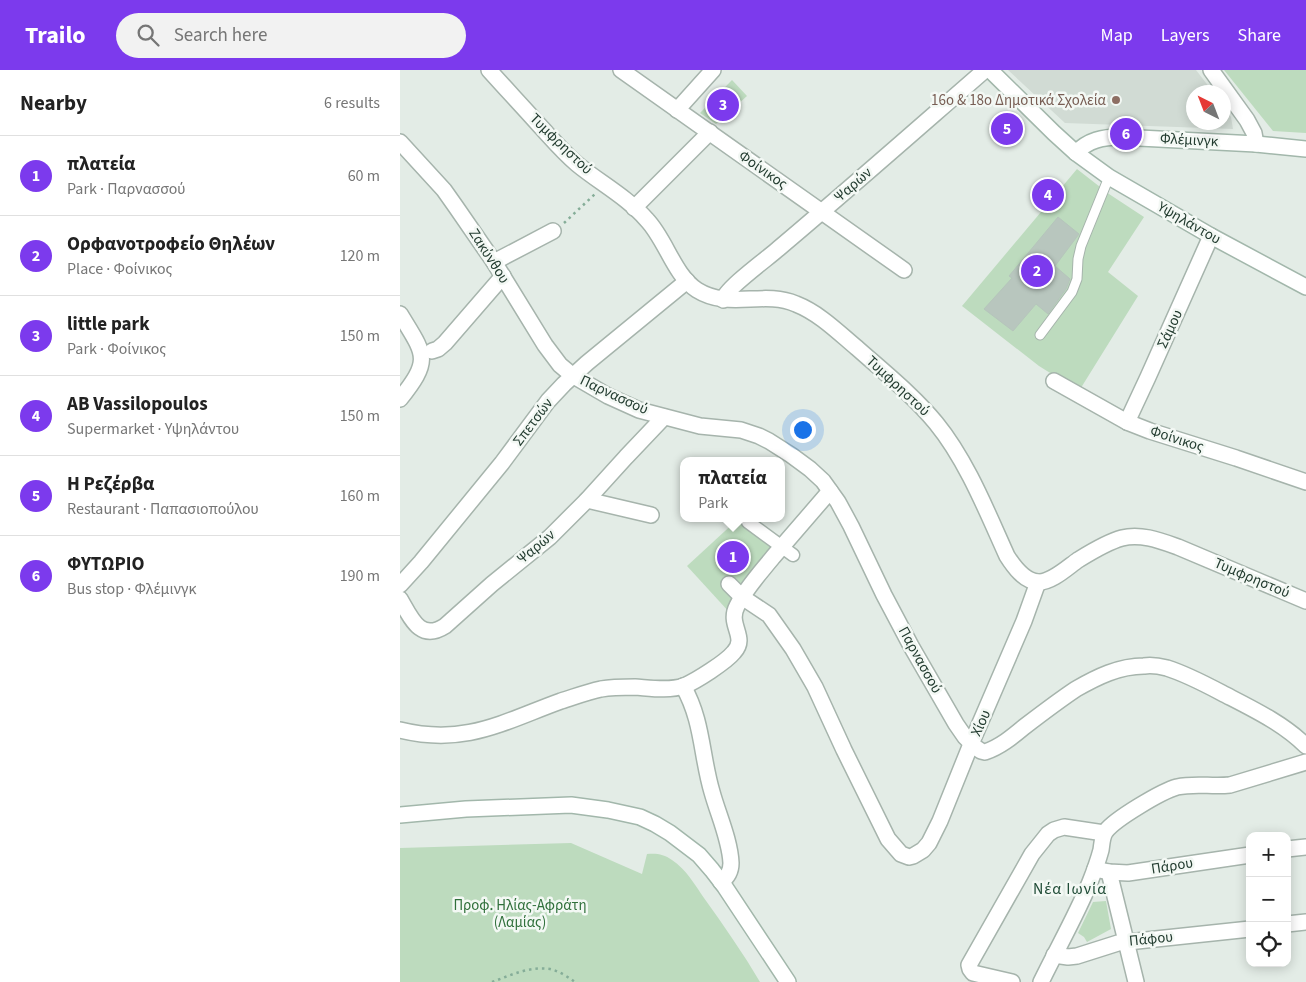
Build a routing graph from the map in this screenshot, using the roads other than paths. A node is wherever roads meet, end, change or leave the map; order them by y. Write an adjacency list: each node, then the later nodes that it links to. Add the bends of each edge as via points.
1 (489, 70): 14 (street, Τυμφρηστού, via 569,157)
2 (621, 70): 7 (street, Φοίνικος)
3 (713, 70): 7 (street)
4 (985, 70): 15 (street, Ψαρών)
5 (990, 70): 12 (street, Υψηλάντου)
6 (1211, 70): 10 (street, via 1247,120)
7 (677, 110): 8 (street, Φοίνικος)
8 (710, 132): 14 (street); 15 (street, Φοίνικος)
9 (400, 142): 18 (street, Ζακύνθου, via 444,190)
10 (1256, 144): 11 (street, Φλέμινγκ); 12 (street, Φλέμινγκ, via 1109,137 1090,142)
11 (1306, 150)
12 (1076, 153): 13 (street, Υψηλάντου)
13 (1109, 176): 17 (street, Υψηλάντου); 25 (lane, via 1081,246 1077,280 1072,292)
14 (634, 208): 21 (street, Τυμφρηστού, via 648,221)
15 (822, 212): 19 (street, Φοίνικος); 23 (street, Ψαρών, via 724,295)
16 (553, 232): 18 (street)
17 (1211, 236): 22 (street, Υψηλάντου); 31 (street, Σάμου)
18 (494, 262): 20 (street, Ζακύνθου)
19 (904, 270)
20 (503, 276): 26 (street, via 445,343); 27 (street, Ζακύνθου, via 545,345)
21 (687, 281): 23 (street, Τυμφρηστού, via 708,296); 27 (street, Σπετσών)
22 (1306, 287)
23 (728, 300): 38 (street, Τυμφρηστού, via 776,299 806,308 923,407 954,449 1014,567)
24 (400, 314): 29 (street, via 418,344 422,359 418,374)
25 (1040, 335)
26 (432, 351)
27 (572, 375): 30 (street, Παρνασσού, via 608,396); 40 (street, Σπετσών)
28 (1054, 381): 31 (street, Φοίνικος)
29 (400, 399)
30 (664, 417): 33 (street, Παρνασσού, via 759,436 805,466); 34 (street, Ψαρών)
31 (1127, 422): 32 (street, Φοίνικος)
32 (1306, 482)
33 (830, 491): 37 (street); 46 (street, Παρνασσού, via 911,646 956,724)
34 (586, 500): 35 (street); 42 (street, Ψαρών, via 550,537 440,629 427,632 421,629 410,618)
35 (650, 516)
36 (748, 522): 37 (street)
37 (787, 551): 41 (street)
38 (1038, 582): 43 (street, Τυμφρηστού, via 1055,576 1108,544 1135,536 1178,547); 46 (street, Χίου)
39 (729, 584): 41 (street)
40 (400, 585)
41 (742, 597): 44 (street, via 734,613 740,638 737,648 702,676); 46 (street, Χίου, via 769,615 793,649 815,687 888,838 901,854 913,856 923,850 934,834)
42 (400, 599)
43 (1306, 601)
44 (683, 686): 45 (street, via 598,690 485,730 456,735); 55 (street, via 697,718 712,792 729,852 730,872)
45 (400, 730)
46 (972, 744): 47 (street, via 985,752 992,749 1094,680 1119,669 1145,666 1165,668 1207,685 1274,722)
47 (1306, 746)
48 (1306, 762): 50 (street, via 1230,785 1176,788 1124,816)
49 (400, 815): 55 (street, via 571,805 608,810 640,817 670,833 699,856)
50 (1104, 833): 54 (street); 62 (street, via 1064,827 1048,834 1032,854 969,965 973,973)
51 (1306, 847): 52 (street)
52 (1291, 848)
53 (1246, 855): 54 (street, Πάρου, via 1128,873)
54 (1102, 871): 59 (street); 60 (street, via 1084,895)
55 (721, 882): 61 (street)
56 (1306, 922): 57 (street)
57 (1291, 924)
58 (1246, 929): 59 (street, Πάφου)
59 (1126, 942): 60 (street, Πάφου, via 1068,958); 64 (street)
60 (1054, 955): 63 (street)
61 (788, 982)
62 (1012, 982)
63 (1041, 982)
64 (1136, 982)

